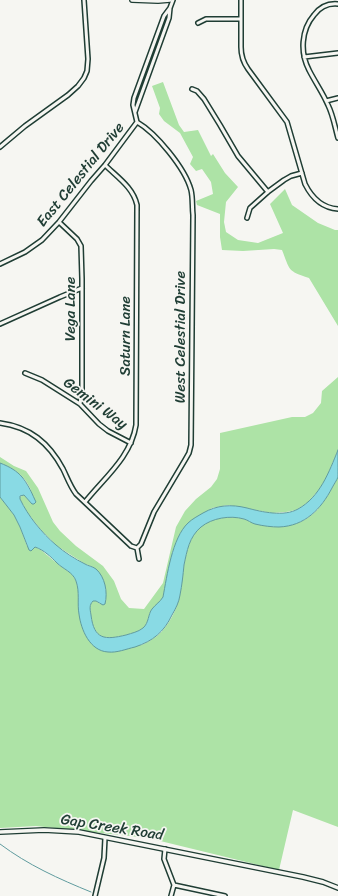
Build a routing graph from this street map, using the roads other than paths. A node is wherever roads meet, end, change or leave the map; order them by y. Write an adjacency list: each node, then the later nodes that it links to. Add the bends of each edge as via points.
1 (84, 0): 17 (street, via 88,63 84,78 68,95)
2 (132, 0): 3 (street)
3 (171, 0): 6 (street)
4 (241, 0): 7 (street)
5 (338, 4): 10 (street, via 324,6 309,21 303,38)
6 (170, 8): 14 (street, via 169,18); 14 (street, via 164,16 134,98)
7 (241, 18): 8 (street, via 206,19); 19 (street, via 243,62 287,122)
8 (198, 23)
9 (338, 53): 10 (street)
10 (304, 57): 13 (street)
11 (192, 89): 20 (street, via 204,99 238,156)
12 (338, 98): 13 (street)
13 (326, 101): 16 (street)
14 (135, 112): 15 (street)
15 (137, 122): 18 (street, East Celestial Drive); 32 (street, West Celestial Drive, via 144,126 180,167 191,191 193,215 191,445)
16 (338, 138)
17 (0, 147)
18 (105, 165): 23 (street, East Celestial Drive); 30 (street, Saturn Lane, via 130,189 137,204 136,425)
19 (302, 173): 20 (street, via 291,176); 21 (street, via 305,184 315,200 326,207)
20 (268, 192): 22 (street, via 250,208)
21 (338, 209)
22 (247, 218)
23 (59, 222): 24 (street, East Celestial Drive, via 31,249); 25 (street, Vega Lane, via 79,243)
24 (0, 264)
25 (82, 288): 26 (street); 28 (street, Vega Lane)
26 (0, 324)
27 (24, 373): 28 (street, Gemini Way, via 42,380)
28 (80, 404): 30 (street, Gemini Way, via 108,431)
29 (0, 422): 31 (street, via 24,429 44,444 56,458 73,490)
30 (131, 443): 31 (street, Saturn Lane, via 118,464)
31 (84, 502): 32 (street, via 131,546)
32 (137, 548): 33 (street)
33 (139, 559)
34 (0, 832): 35 (street, Gap Creek Road, via 64,831)
35 (105, 838): 36 (street, Gap Creek Road); 39 (street, via 104,858)
36 (165, 849): 37 (street, via 164,859); 38 (street, Gap Creek Road, via 303,877)
37 (174, 886): 40 (street); 41 (street)
38 (338, 888)
39 (95, 896)
40 (171, 896)
41 (224, 896)

